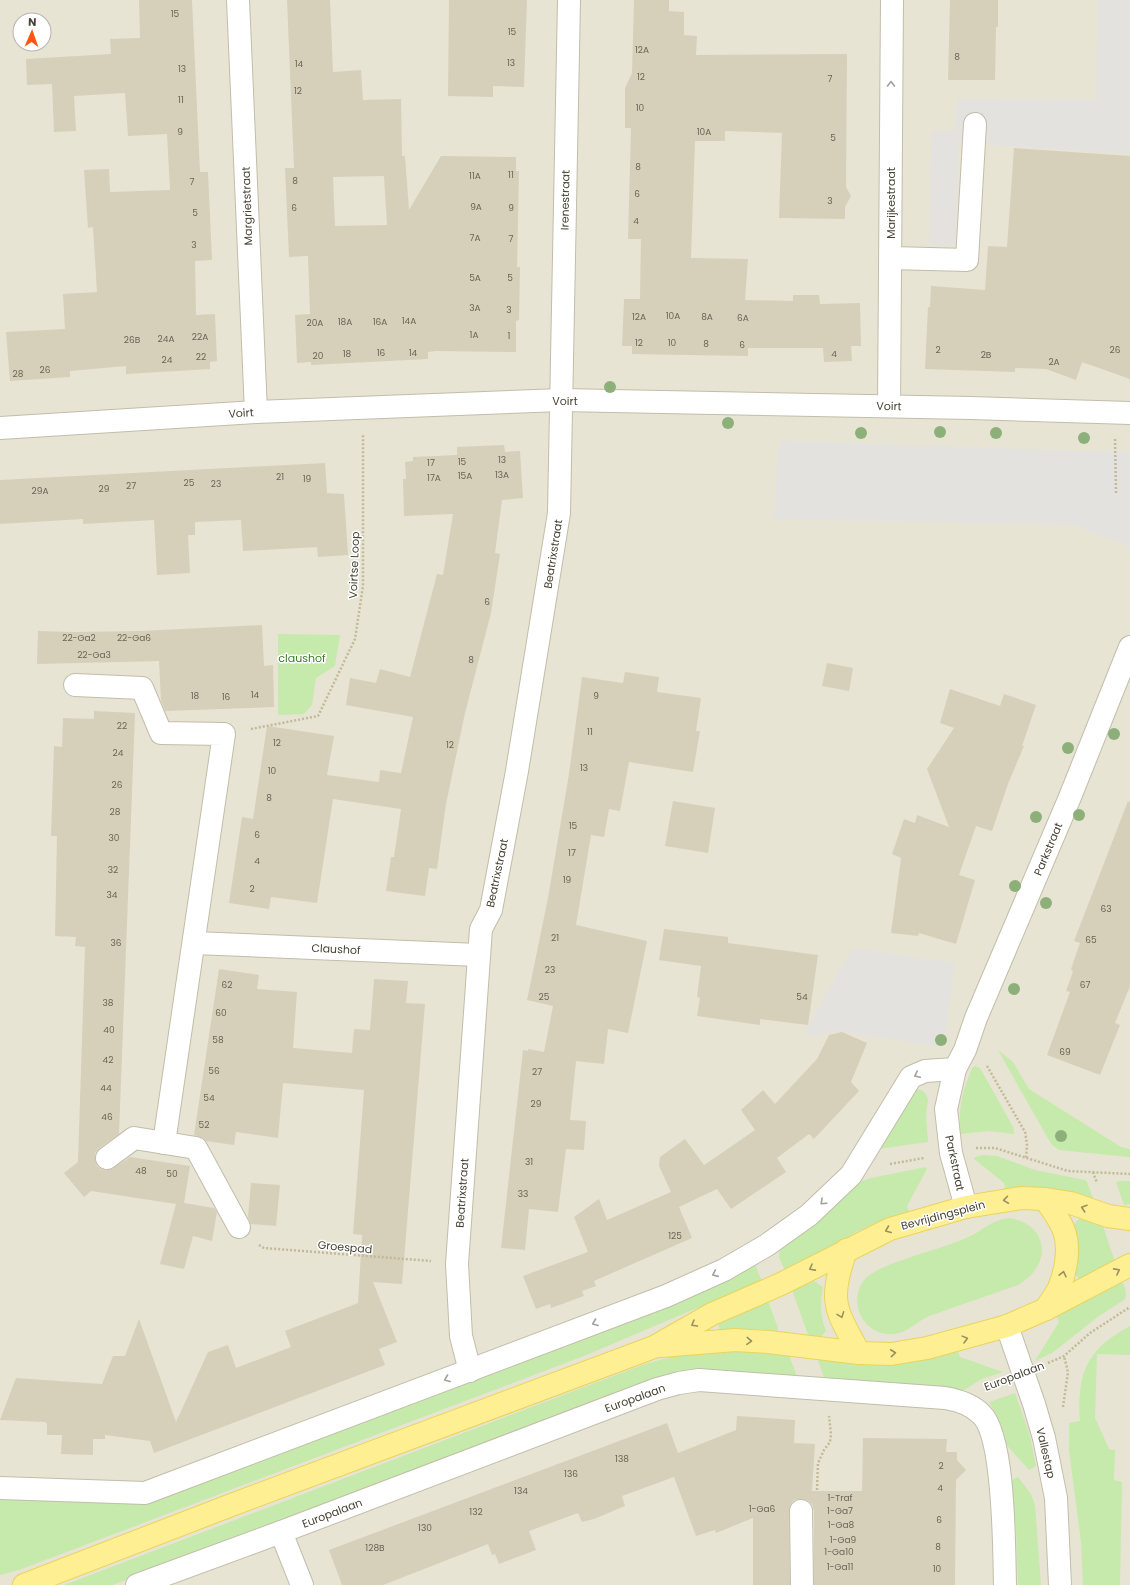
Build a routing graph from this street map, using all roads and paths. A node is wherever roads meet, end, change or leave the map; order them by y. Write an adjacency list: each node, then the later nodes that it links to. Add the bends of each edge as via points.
1 (238, 0): 9 (street, Margrietstraat)
2 (570, 0): 6 (street, Irenestraat)
3 (892, 0): 5 (street, Marijkestraat, one-way to 3)
4 (975, 124): 5 (street, via 967,260)
5 (891, 258): 7 (street, Marijkestraat)
6 (561, 400): 7 (street, Voirt); 8 (street, Voirt); 18 (street, Beatrixstraat, via 559,513 518,771 491,910 481,929)
7 (889, 406): 10 (street, Voirt)
8 (363, 408): 9 (street, Voirt); 16 (path, Voirtse Loop, via 363,586 355,639 318,716)
9 (256, 412): 11 (street, Voirt)
10 (1130, 413)
11 (0, 428)
12 (1115, 447): 13 (path)
13 (1116, 492)
14 (1130, 647): 19 (street, Parkstraat)
15 (75, 685): 16 (street, via 142,688 161,733)
16 (224, 734): 17 (street)
17 (194, 943): 18 (street, Claushof); 21 (street)
18 (478, 955): 32 (street, Beatrixstraat)
19 (965, 1050): 20 (street, Parkstraat); 24 (path, via 985,1063 1025,1132)
20 (955, 1068): 22 (street, Parkstraat, via 946,1109); 26 (street, one-way to 26, via 925,1071 911,1076)
21 (164, 1143): 23 (street, via 134,1138); 30 (street, via 196,1148)
22 (951, 1153): 24 (path, via 981,1147 995,1148); 26 (path, via 890,1164); 28 (street, Parkstraat)
23 (107, 1158)
24 (1026, 1158): 25 (path, via 1068,1171)
25 (1130, 1174)
26 (851, 1175): 39 (street, one-way to 39, via 798,1224 724,1270 666,1296)
27 (1045, 1199): 28 (main road, Bevrijdingsplein, one-way to 28, via 1021,1198); 29 (main road, one-way to 27, via 1108,1216 1071,1203); 35 (main road, one-way to 27, via 1060,1287 1066,1247 1065,1232)
28 (966, 1207): 31 (main road, Bevrijdingsplein, one-way to 31, via 890,1229)
29 (1127, 1217)
30 (239, 1227): 32 (path, Groespad, via 264,1248)
31 (846, 1250): 37 (main road, one-way to 37, via 781,1284 712,1314); 38 (main road, one-way to 38, via 838,1274 836,1296 839,1312)
32 (457, 1264): 39 (street, Beatrixstraat, via 460,1336)
33 (1130, 1265): 35 (main road, one-way to 33)
34 (1130, 1307): 40 (path, Europalaan, via 1090,1333 1064,1356)
35 (1046, 1309): 36 (main road)
36 (1007, 1326): 38 (main road, one-way to 36, via 891,1354 927,1348); 40 (street, Vallestap)
37 (654, 1347): 38 (main road, one-way to 38, via 735,1340); 46 (main road)
38 (860, 1353)
39 (470, 1371): 43 (street, one-way to 43, via 145,1493)
40 (1023, 1372): 42 (path, Europalaan, via 980,1389); 51 (street, Vallestap, via 1044,1438 1056,1498)
41 (836, 1390): 42 (street, Europalaan, via 945,1398); 44 (path, via 829,1416 830,1442 818,1463 816,1502); 45 (street, Europalaan, via 699,1380 678,1382)
42 (969, 1406): 50 (street, via 981,1414 994,1438 1001,1490)
43 (0, 1488)
44 (801, 1510): 49 (street)
45 (281, 1532): 47 (street, Europalaan); 48 (street)
46 (24, 1585)
47 (137, 1585)
48 (302, 1585)
49 (802, 1585)
50 (1006, 1585)
51 (1060, 1585)

